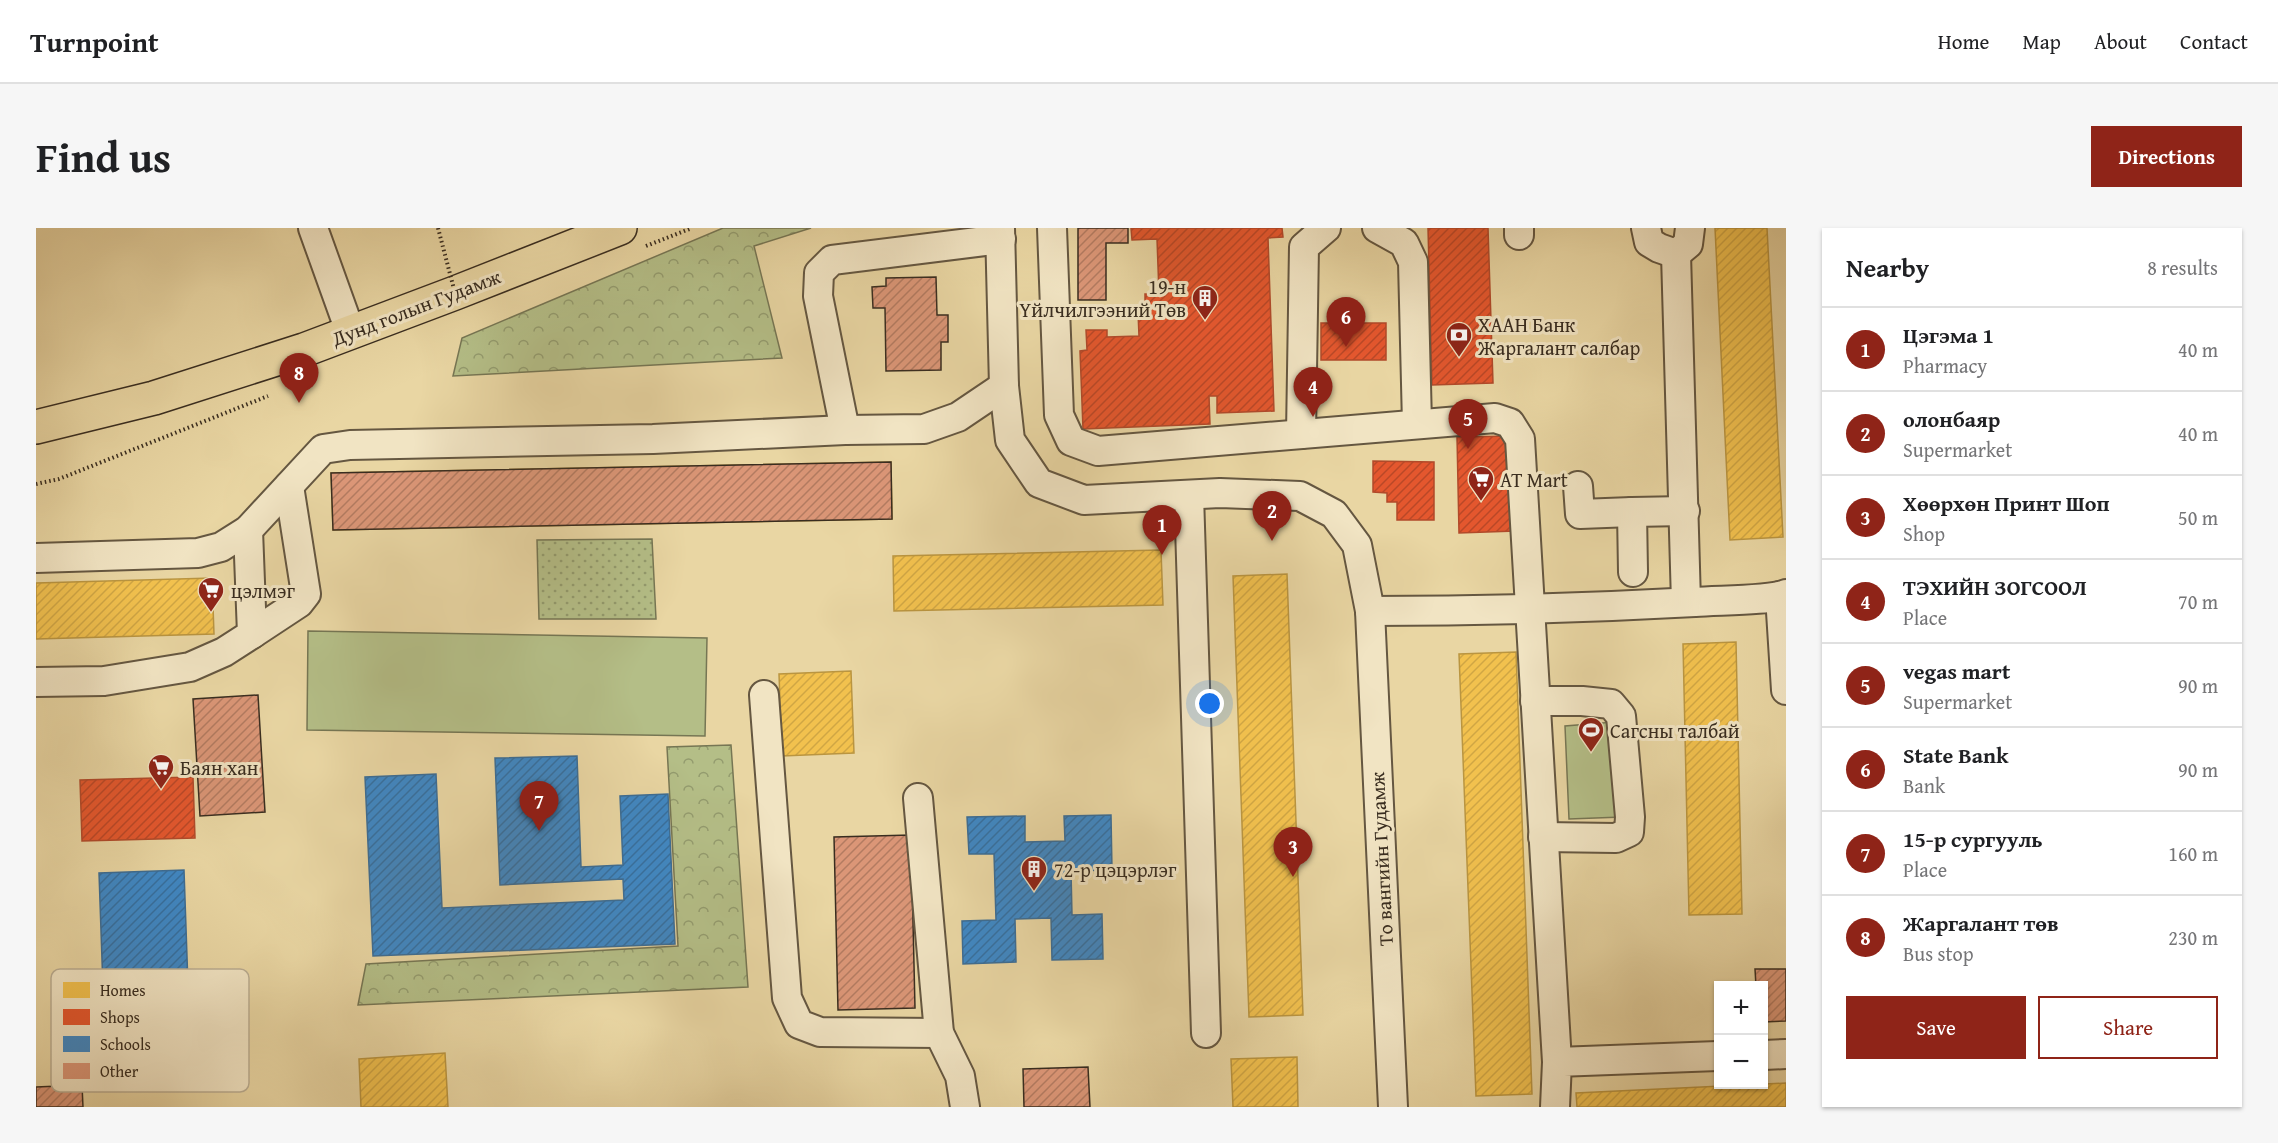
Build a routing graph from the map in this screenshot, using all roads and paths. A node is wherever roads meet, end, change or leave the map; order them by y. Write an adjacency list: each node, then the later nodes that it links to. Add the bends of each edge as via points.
1 (313, 228): 12 (street)
2 (438, 228): 11 (path, bridge)
3 (620, 228): 11 (main road, Дунд голын Гудамж)
4 (1052, 228): 17 (street, via 1059,415 1071,441 1098,451)
5 (1326, 228): 17 (street, via 1304,247)
6 (1377, 228): 14 (street, via 1404,243 1413,262)
7 (1646, 228): 10 (street, via 1649,242)
8 (1690, 228): 10 (street, via 1688,244)
9 (1001, 234): 13 (street, То вангийн Гудамж); 16 (street, via 832,260 819,273 818,296)
10 (1676, 254): 21 (street)
11 (450, 275): 12 (main road, Дунд голын Гудамж)
12 (350, 331): 15 (main road, Дунд голын Гудамж, via 154,399)
13 (1004, 386): 16 (street, via 958,417 924,429); 20 (street, То вангийн Гудамж, via 1010,440 1039,483 1084,500)
14 (1417, 424): 17 (street); 28 (street, via 1495,418 1510,423 1520,439)
15 (36, 427)
16 (845, 430): 18 (street, via 653,439 350,445 323,449)
17 (1301, 434)
18 (289, 486): 23 (street); 30 (street, via 306,594 300,603)
19 (1578, 486): 22 (street, via 1580,514)
20 (1189, 495): 29 (street, То вангийн Гудамж, via 1300,496 1334,514 1357,545); 38 (street)
21 (1685, 511): 22 (street); 27 (street)
22 (1632, 513): 25 (street)
23 (248, 530): 24 (street, via 221,547 198,553); 30 (street)
24 (36, 558)
25 (1633, 572)
26 (1783, 595): 27 (street); 32 (street)
27 (1686, 602): 28 (street)
28 (1530, 609): 29 (street); 34 (street)
29 (1370, 610): 44 (street, То вангийн Гудамж)
30 (252, 634): 31 (street, via 190,667 104,681)
31 (36, 682)
32 (1786, 690)
33 (764, 695): 37 (street, via 787,998 799,1024 820,1032)
34 (1535, 701): 36 (street); 36 (street, via 1611,704 1621,716 1630,818 1629,831 1616,838)
35 (918, 798): 37 (street)
36 (1543, 837): 42 (street)
37 (939, 1033): 43 (street, via 960,1076)
38 (1206, 1033)
39 (1786, 1054): 40 (street)
40 (1768, 1055)
41 (1714, 1056): 42 (street)
42 (1557, 1062): 45 (street)
43 (964, 1107)
44 (1393, 1107)
45 (1555, 1107)

